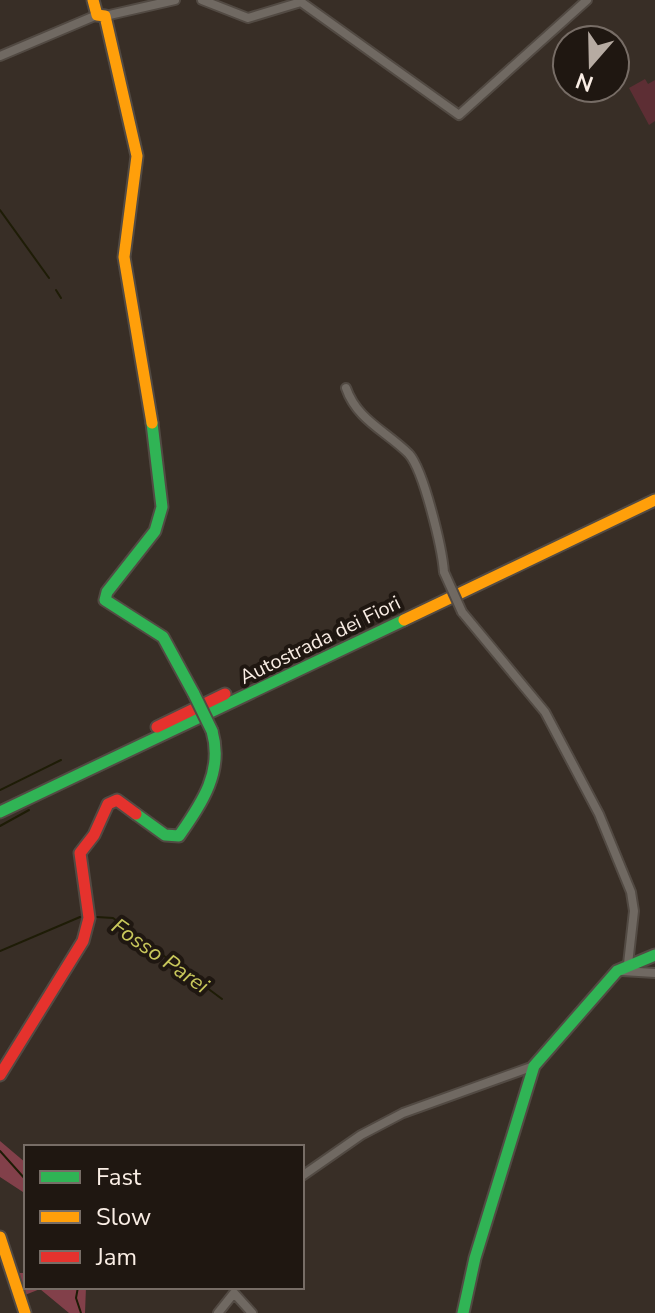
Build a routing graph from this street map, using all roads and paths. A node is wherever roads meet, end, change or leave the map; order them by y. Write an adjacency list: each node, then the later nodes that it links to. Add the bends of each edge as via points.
1 (93, 0): 5 (main road)
2 (175, 0): 5 (street)
3 (202, 0): 4 (street, via 248,18 301,2 459,115)
4 (587, 0)
5 (101, 16): 6 (street); 16 (main road, bridge, via 126,94 137,156 124,257 162,507 155,531 105,600 171,647 212,731 217,767 179,836 165,835 117,800 108,804 80,853 89,918 83,941)
6 (0, 56)
7 (346, 388): 13 (street, bridge, via 360,414 417,466 444,572 462,612 545,712 599,814 634,911)
8 (655, 490): 10 (main road, Autostrada dei Fiori)
9 (655, 500): 11 (main road, Autostrada dei Fiori)
10 (0, 802)
11 (0, 812)
12 (655, 955): 13 (main road)
13 (623, 968): 14 (street); 15 (main road)
14 (655, 973)
15 (534, 1066): 17 (street, via 403,1113); 22 (main road)
16 (0, 1075)
17 (304, 1175)
18 (0, 1237): 19 (main road)
19 (25, 1313)
20 (218, 1313): 21 (street, via 234,1293)
21 (252, 1313)
22 (463, 1313)

